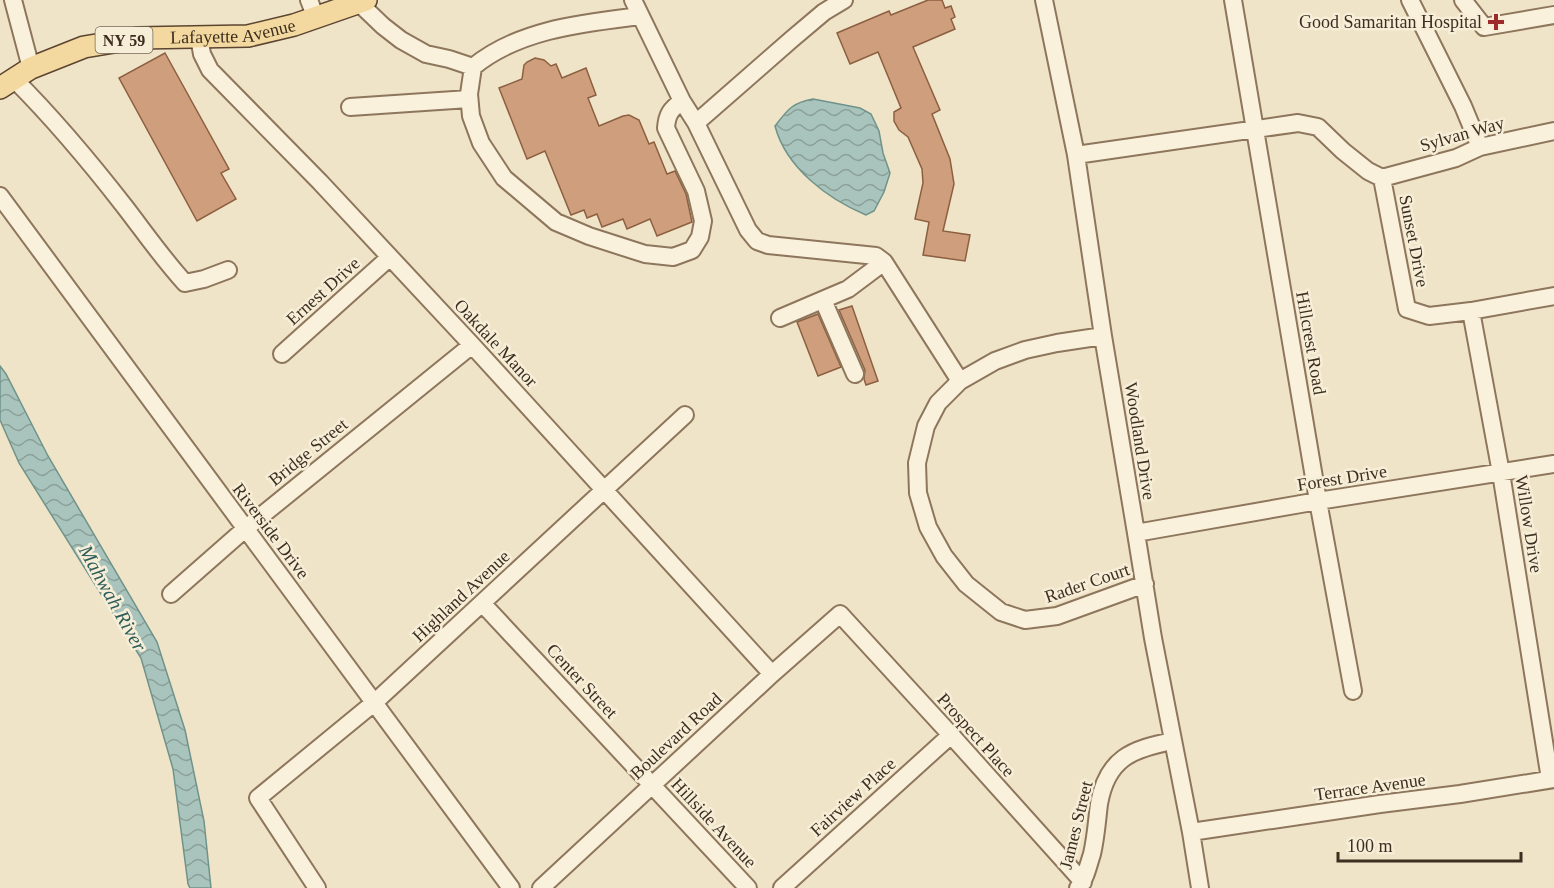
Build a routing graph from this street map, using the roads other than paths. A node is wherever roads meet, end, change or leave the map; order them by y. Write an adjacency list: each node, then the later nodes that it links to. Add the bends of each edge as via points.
1 (14, 0): 14 (street)
2 (633, 0): 11 (street)
3 (844, 0): 18 (street, via 816,18)
4 (1044, 0): 22 (street, Woodland Drive)
5 (1233, 0): 19 (street, Hillcrest Road)
6 (1410, 0): 21 (street)
7 (1463, 0): 10 (street, via 1485,27)
8 (363, 2): 9 (main road, Lafayette Avenue / NY 59); 13 (street, via 392,33 417,50)
9 (312, 9): 12 (main road, Lafayette Avenue / NY 59, via 294,25 248,36)
10 (1554, 15)
11 (640, 16): 13 (street, via 537,34 487,55); 16 (street)
12 (199, 37): 14 (main road, Lafayette Avenue / NY 59, via 138,38 84,47); 25 (street, Oakdale Manor, via 210,70)
13 (473, 67): 15 (street)
14 (15, 78): 27 (street, via 185,283)
15 (470, 99): 16 (street, via 471,116 481,143 504,178 556,222 645,254 673,257 692,250 703,221 696,191 666,128 666,117); 17 (street)
16 (682, 101): 18 (street)
17 (350, 107)
18 (696, 123): 26 (street, via 748,230 758,241 876,256)
19 (1255, 130): 22 (street, Sunset Drive); 23 (street, Sunset Drive, via 1298,123 1318,127 1368,171); 41 (street, Hillcrest Road)
20 (1554, 131): 21 (street, Sylvan Way)
21 (1480, 147): 23 (street, Sylvan Way, via 1456,158)
22 (1076, 155): 32 (street, Woodland Drive)
23 (1382, 177): 30 (street, Sunset Drive, via 1407,309 1429,316)
24 (0, 196): 42 (street, Riverside Drive)
25 (390, 257): 33 (street, Oakdale Manor); 34 (street, Ernest Drive)
26 (884, 262): 29 (street, via 848,289); 36 (street)
27 (228, 270)
28 (1554, 296): 30 (street, Sunset Drive)
29 (823, 300): 31 (street); 35 (street)
30 (1471, 311): 39 (street, Willow Drive)
31 (780, 318)
32 (1103, 336): 36 (street, Rader Court, via 1025,350); 43 (street, Woodland Drive)
33 (472, 345): 40 (street, Oakdale Manor); 42 (street, Bridge Street)
34 (282, 354)
35 (855, 374)
36 (960, 381): 44 (street, Rader Court, via 938,403 926,426 917,463 918,493 928,527 966,584 1001,612 1025,620 1057,616)
37 (685, 415): 40 (street, Highland Avenue)
38 (1554, 464): 39 (street, Forest Drive)
39 (1501, 473): 41 (street, Forest Drive); 53 (street, Willow Drive)
40 (604, 490): 46 (street, Highland Avenue); 48 (street, Oakdale Manor)
41 (1318, 501): 43 (street, Forest Drive); 49 (street, Hillcrest Road)
42 (245, 529): 45 (street, Bridge Street); 50 (street, Riverside Drive)
43 (1136, 532): 44 (street, Woodland Drive)
44 (1145, 584): 52 (street, Woodland Drive)
45 (171, 594)
46 (483, 603): 50 (street, Highland Avenue); 54 (street, Center Street)
47 (840, 614): 48 (street, Boulevard Road); 51 (street, Prospect Place)
48 (772, 674): 54 (street, Boulevard Road)
49 (1353, 692)
50 (375, 702): 57 (street, Highland Avenue, via 258,798); 58 (street, Riverside Drive)
51 (951, 735): 56 (street, Prospect Place); 61 (street, Fairview Place)
52 (1173, 741): 55 (street, Woodland Drive); 56 (street, James Street, via 1123,757 1109,772 1100,800 1094,846)
53 (1552, 779): 55 (street, Terrace Avenue)
54 (652, 785): 59 (street, Boulevard Road); 60 (street, Hillside Avenue)
55 (1191, 832): 62 (street, Woodland Drive)
56 (1080, 885)
57 (317, 888)
58 (511, 888)
59 (541, 888)
60 (748, 888)
61 (782, 888)
62 (1200, 888)

